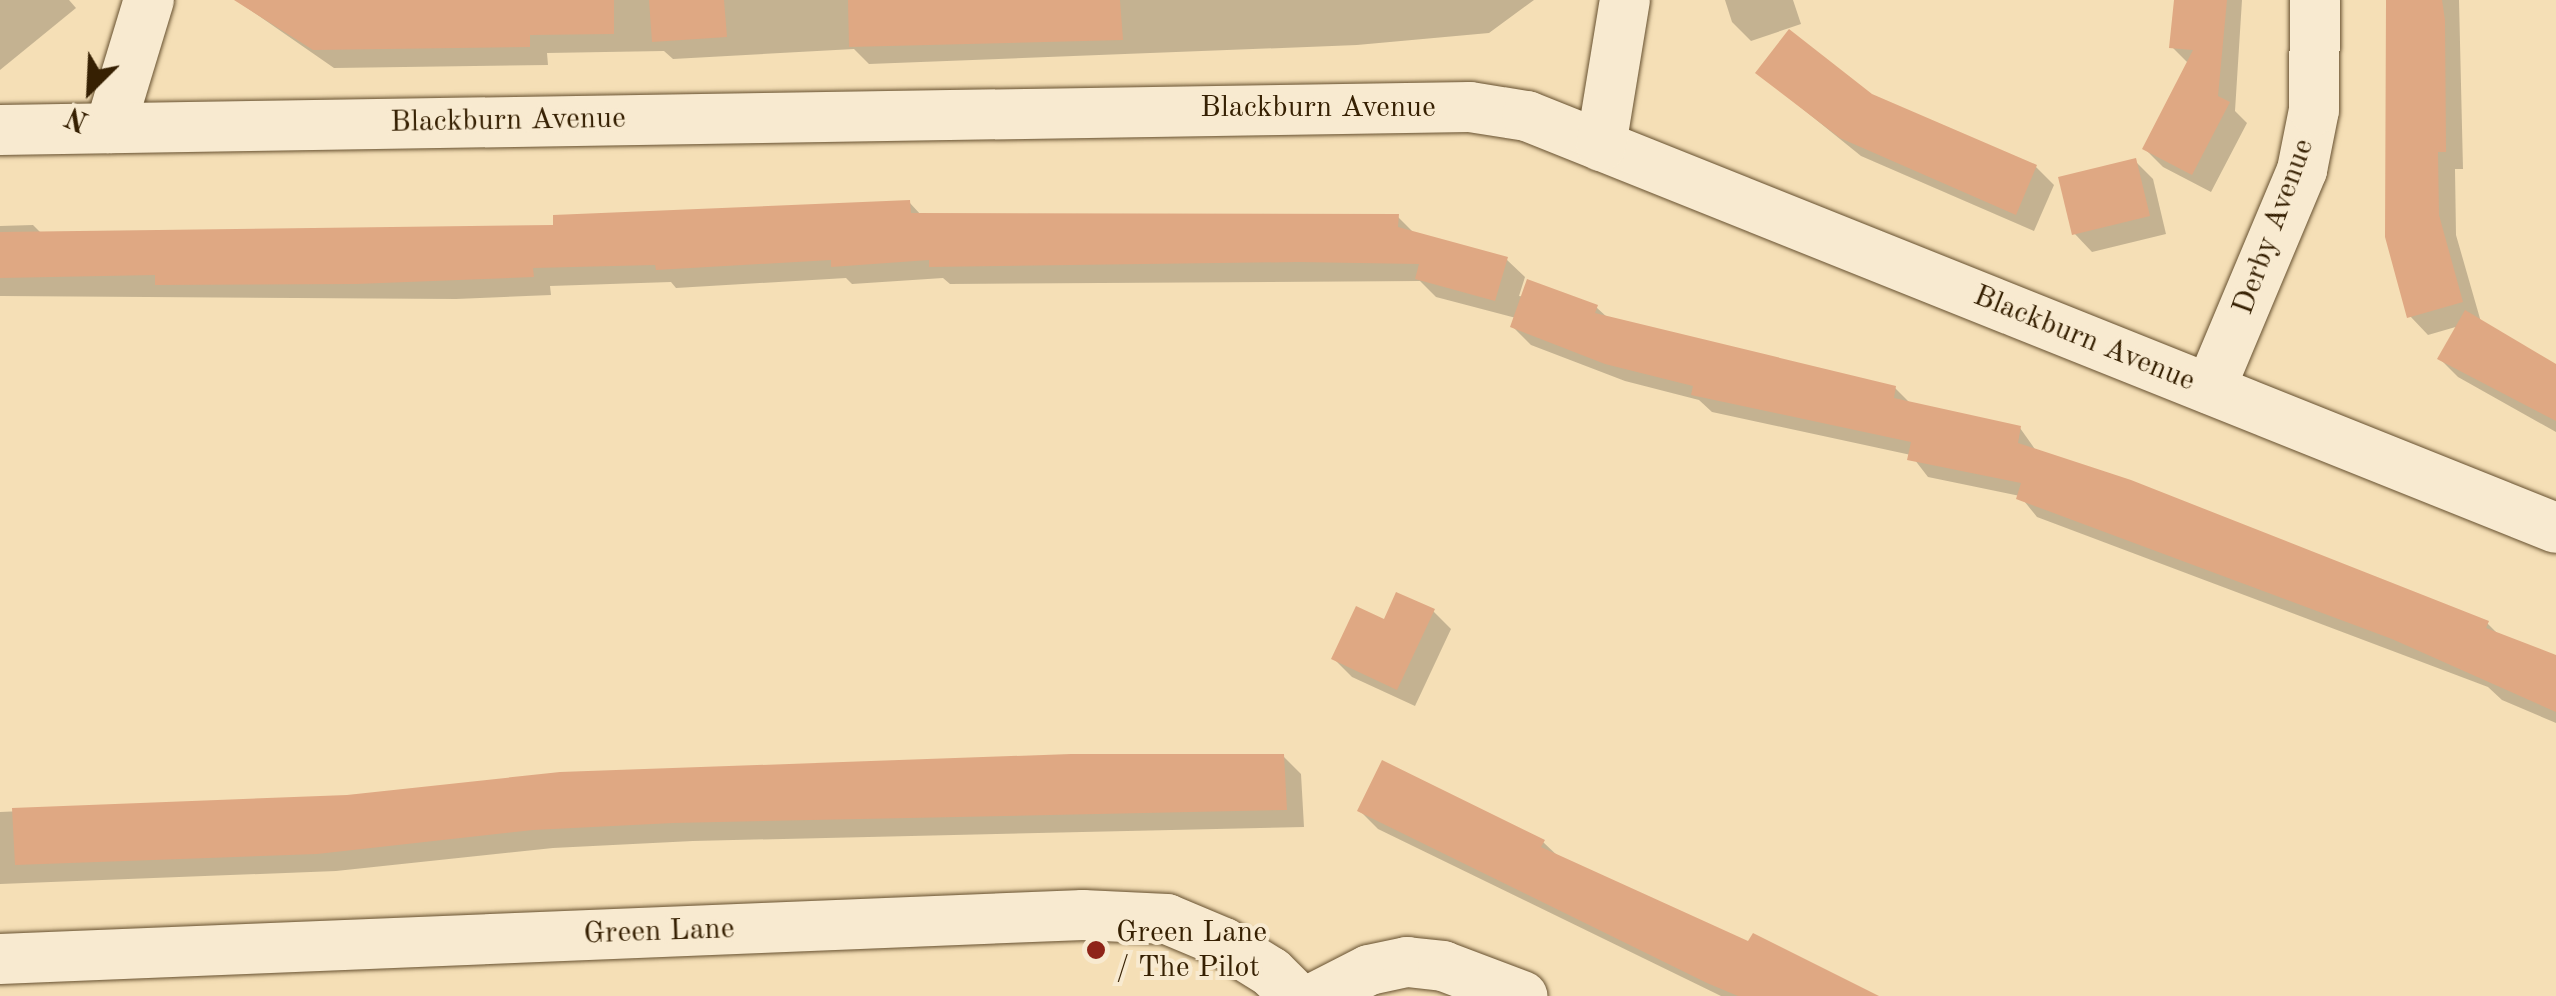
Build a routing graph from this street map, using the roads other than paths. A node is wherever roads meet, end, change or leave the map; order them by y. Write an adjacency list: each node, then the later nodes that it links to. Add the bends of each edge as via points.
1 (149, 0): 4 (street)
2 (1625, 0): 6 (street)
3 (2315, 0): 7 (street, Derby Avenue, via 2314,110 2302,170)
4 (110, 128): 5 (street, Blackburn Avenue); 6 (street, Blackburn Avenue, via 1470,107 1527,116)
5 (0, 130)
6 (1601, 146): 7 (street, Blackburn Avenue)
7 (2210, 389): 8 (street, Blackburn Avenue)
8 (2556, 528)
9 (0, 959): 10 (street, Green Lane, via 1084,915 1166,920 1224,943 1271,972)
10 (1294, 996)
11 (1318, 996): 12 (street, via 1369,970 1408,962 1443,966)
12 (1522, 996)

